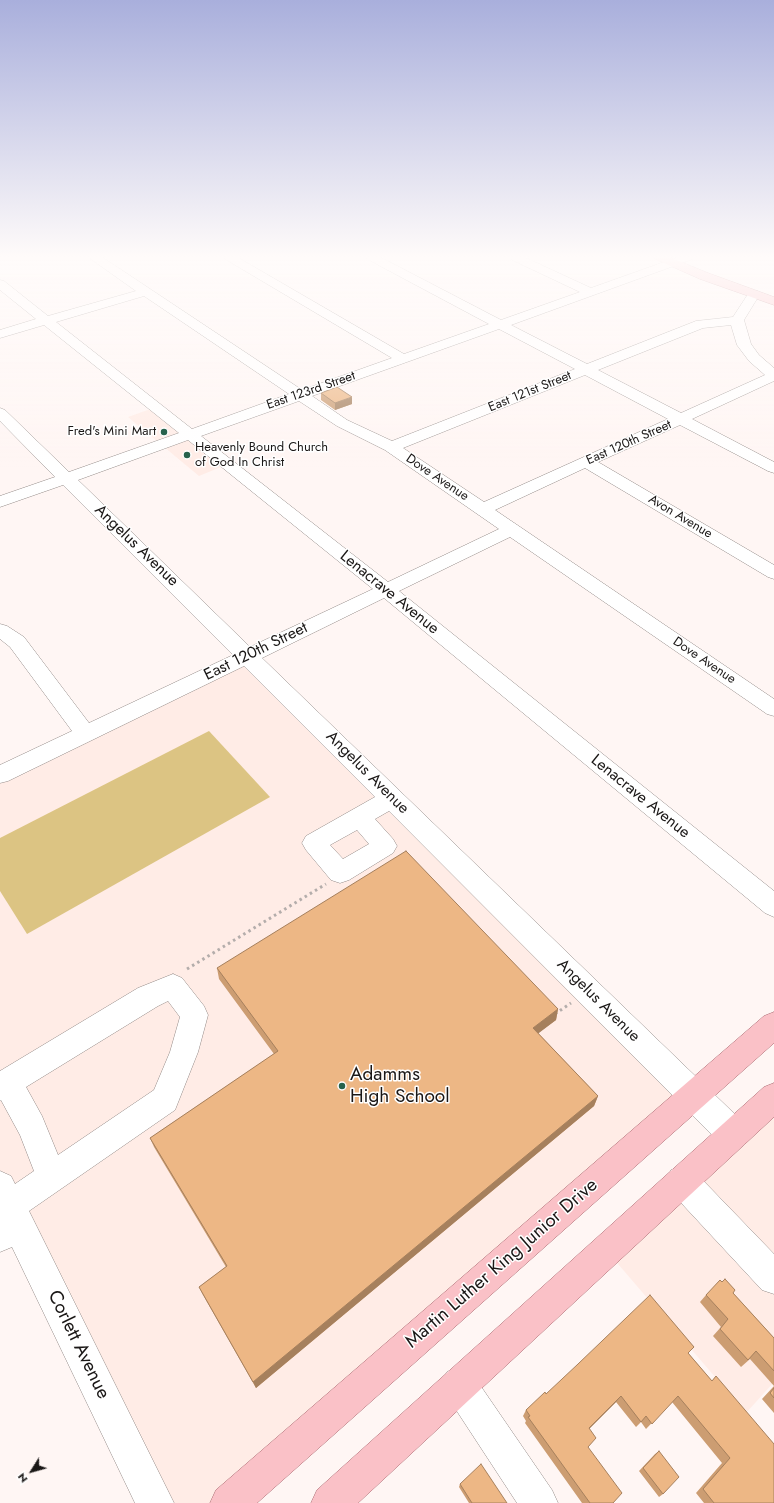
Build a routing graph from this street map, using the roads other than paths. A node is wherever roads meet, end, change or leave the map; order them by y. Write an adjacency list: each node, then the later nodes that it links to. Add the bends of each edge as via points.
1 (24, 327): 9 (street)
2 (54, 327): 16 (street, Lenacrave Avenue)
3 (198, 327): 13 (street, Dove Avenue)
4 (349, 327): 10 (street)
5 (492, 327): 10 (street, East 123rd Street)
6 (507, 327): 11 (street)
7 (693, 327): 11 (street, East 121st Street)
8 (740, 327): 12 (street, via 744,345)
9 (0, 334)
10 (403, 359): 13 (street, East 123rd Street)
11 (587, 370): 15 (street); 17 (street, East 121st Street)
12 (774, 376): 15 (street, East 120th Street)
13 (299, 395): 16 (street, East 123rd Street); 17 (street, Dove Avenue, via 342,423)
14 (0, 413): 20 (street, Angelus Avenue)
15 (681, 419): 18 (street, East 120th Street); 19 (street)
16 (189, 434): 20 (street, East 123rd Street); 25 (street, Lenacrave Avenue)
17 (391, 447): 22 (street, Dove Avenue)
18 (586, 462): 22 (street, East 120th Street); 24 (street, Avon Avenue)
19 (774, 468)
20 (67, 478): 21 (street, East 123rd Street); 27 (street, Angelus Avenue)
21 (0, 502)
22 (483, 509): 23 (street, Dove Avenue)
23 (513, 530): 25 (street, East 120th Street); 28 (street, Dove Avenue)
24 (774, 572)
25 (385, 589): 27 (street, East 120th Street); 33 (street, Lenacrave Avenue)
26 (0, 630): 29 (street, via 17,642)
27 (248, 656): 29 (street, East 120th Street); 31 (street, Angelus Avenue)
28 (774, 709)
29 (86, 734): 30 (street, East 120th Street)
30 (0, 775)
31 (392, 798): 32 (street); 36 (street, Angelus Avenue)
32 (360, 817)
33 (774, 906)
34 (774, 1025): 36 (main road, Martin Luther King Junior Drive)
35 (4, 1084): 39 (street, via 31,1126); 39 (street, via 148,997 173,986 194,1015 184,1052 165,1100)
36 (694, 1096): 38 (street, Angelus Avenue); 45 (main road, Martin Luther King Junior Drive)
37 (774, 1097): 38 (main road)
38 (733, 1134): 40 (main road)
39 (52, 1177): 41 (street)
40 (682, 1181): 42 (street); 43 (main road)
41 (7, 1213): 44 (street, Corlett Avenue)
42 (774, 1278)
43 (459, 1384): 46 (main road); 47 (street)
44 (155, 1503)
45 (229, 1503)
46 (330, 1503)
47 (539, 1503)

